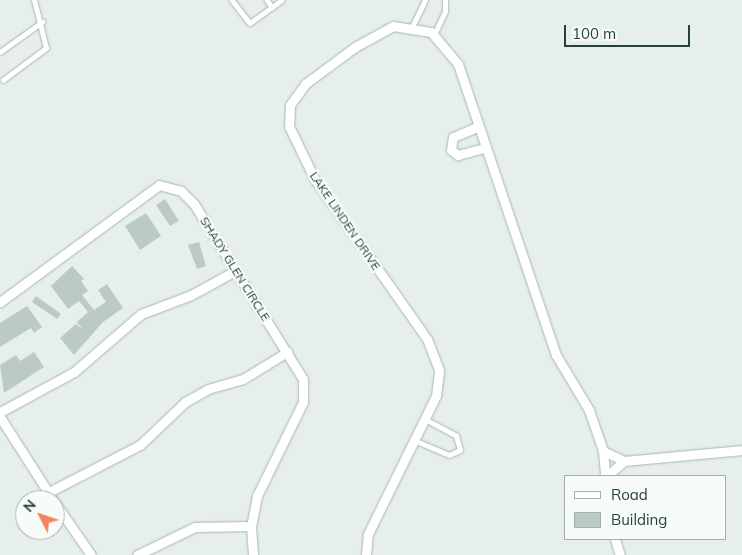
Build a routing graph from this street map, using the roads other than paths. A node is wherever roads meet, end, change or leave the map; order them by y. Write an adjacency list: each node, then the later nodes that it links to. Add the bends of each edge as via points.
1 (34, 0): 8 (lane)
2 (232, 0): 7 (lane, via 250,23)
3 (267, 0): 7 (lane)
4 (282, 0): 7 (lane)
5 (425, 0): 9 (lane)
6 (444, 0): 10 (lane, via 445,11)
7 (272, 7)
8 (42, 22): 11 (lane); 12 (lane, via 44,52)
9 (411, 29): 10 (street, LAKE LINDEN DRIVE); 20 (street, LAKE LINDEN DRIVE, via 393,26 355,47 305,84 290,105 289,126 314,178 427,339 439,370 436,396)
10 (434, 35): 13 (street, via 458,64)
11 (0, 52)
12 (1, 79)
13 (477, 127): 14 (street); 14 (street, via 453,137 451,150 458,155)
14 (484, 148): 23 (street, via 556,355 590,410)
15 (235, 271): 16 (street, SHADY GLEN CIRCLE, via 194,204 181,191 159,184); 17 (street, SHADY GLEN CIRCLE); 18 (street, via 191,295 141,314 74,372)
16 (0, 302)
17 (287, 352): 28 (street, via 243,379 208,389 185,402 140,445); 30 (street, SHADY GLEN CIRCLE, via 303,379 303,402 257,496)
18 (0, 412)
19 (0, 417): 27 (street)
20 (424, 419): 21 (street, LAKE LINDEN DRIVE); 21 (lane, via 456,436 460,450 449,455)
21 (414, 440): 35 (street, LAKE LINDEN DRIVE, via 368,534)
22 (742, 450): 24 (street)
23 (603, 451): 24 (street); 25 (street)
24 (624, 461): 26 (street)
25 (606, 475)
26 (607, 475)
27 (47, 490)
28 (65, 490)
29 (65, 517): 32 (street)
30 (251, 526): 33 (street, via 195,528); 34 (street, SHADY GLEN CIRCLE)
31 (615, 540): 36 (street)
32 (91, 555)
33 (136, 555)
34 (253, 555)
35 (366, 555)
36 (620, 555)

